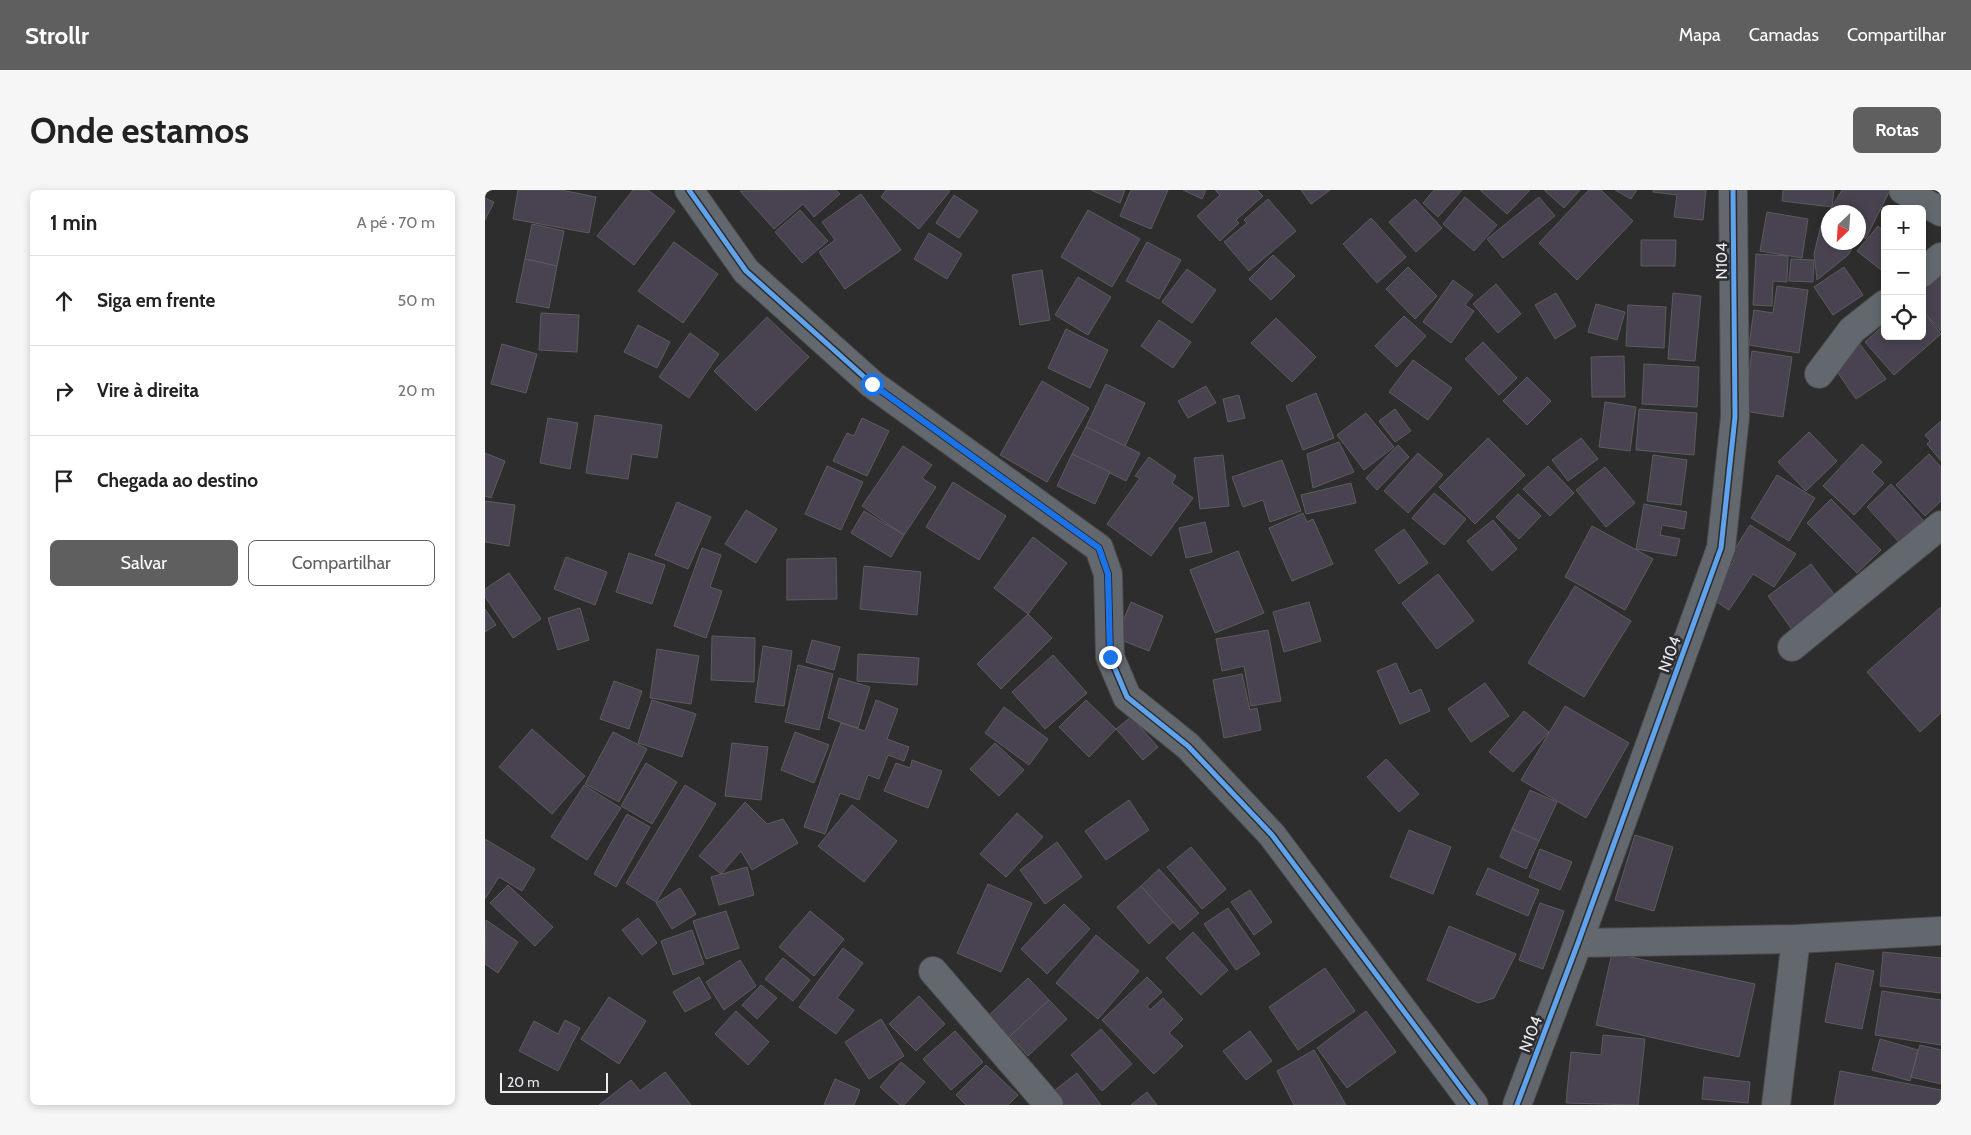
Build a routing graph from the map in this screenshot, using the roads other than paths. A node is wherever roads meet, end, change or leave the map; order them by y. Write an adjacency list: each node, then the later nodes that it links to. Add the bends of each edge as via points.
1 (689, 190): 16 (street, via 746,271 872,384 1099,548 1108,574 1110,657 1127,697 1188,746 1272,835)
2 (1733, 190): 13 (street, N104 / N104, via 1735,417 1721,548)
3 (1903, 190): 4 (street)
4 (1941, 212)
5 (1941, 257): 6 (street)
6 (1926, 270)
7 (1881, 307): 8 (street, via 1853,330)
8 (1819, 374)
9 (1941, 525): 10 (street)
10 (1792, 648)
11 (1941, 931): 12 (street)
12 (1796, 939): 13 (street); 18 (street)
13 (1578, 943): 17 (street, N104 / N104)
14 (933, 971): 15 (street)
15 (1049, 1105)
16 (1474, 1105)
17 (1517, 1105)
18 (1776, 1105)

